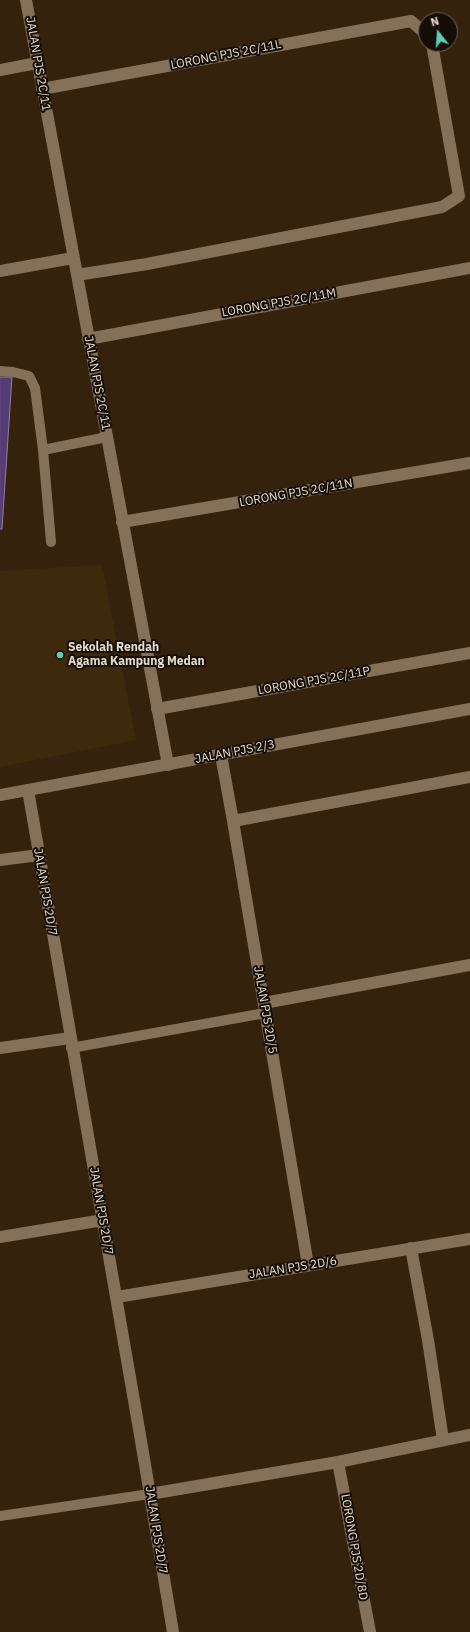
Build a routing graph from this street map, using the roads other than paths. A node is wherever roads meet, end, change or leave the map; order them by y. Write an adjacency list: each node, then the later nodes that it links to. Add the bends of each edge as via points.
1 (26, 0): 4 (street, JALAN PJS 2C/11)
2 (418, 27): 6 (street, LORONG PJS 2C/11L, via 411,21)
3 (433, 52): 10 (street, via 459,196 442,208)
4 (37, 63): 5 (street); 6 (street, JALAN PJS 2C/11)
5 (0, 70)
6 (42, 89): 7 (street, JALAN PJS 2C/11)
7 (73, 258): 9 (street); 10 (street, JALAN PJS 2C/11)
8 (470, 268): 11 (street, LORONG PJS 2C/11M)
9 (0, 271)
10 (76, 275): 11 (street, JALAN PJS 2C/11)
11 (88, 339): 13 (street, JALAN PJS 2C/11)
12 (0, 371): 14 (lane, via 29,376 36,388)
13 (107, 438): 14 (lane); 16 (street, JALAN PJS 2C/11)
14 (43, 450): 17 (lane)
15 (470, 463): 16 (street, LORONG PJS 2C/11N)
16 (122, 522): 19 (street, JALAN PJS 2C/11)
17 (51, 542)
18 (470, 654): 19 (street, LORONG PJS 2C/11P)
19 (157, 709): 22 (street, JALAN PJS 2C/11)
20 (470, 709): 21 (street, JALAN PJS 2/3)
21 (221, 755): 22 (street, JALAN PJS 2/3); 26 (street, JALAN PJS 2D/5)
22 (168, 765): 24 (street, JALAN PJS 2/3)
23 (470, 777): 26 (street)
24 (28, 790): 25 (street, JALAN PJS 2/3); 27 (street, JALAN PJS 2D/7)
25 (0, 795)
26 (233, 821): 30 (street, JALAN PJS 2D/5)
27 (39, 855): 28 (street); 31 (street, JALAN PJS 2D/7)
28 (0, 860)
29 (470, 965): 30 (street)
30 (264, 1008): 31 (lane); 37 (street, JALAN PJS 2D/5)
31 (71, 1043): 32 (street); 33 (street, JALAN PJS 2D/7)
32 (0, 1048)
33 (102, 1220): 34 (street); 38 (street, JALAN PJS 2D/7)
34 (0, 1237)
35 (470, 1239): 36 (street, JALAN PJS 2D/6)
36 (411, 1248): 37 (street, JALAN PJS 2D/6); 40 (street)
37 (308, 1266): 38 (street, JALAN PJS 2D/6)
38 (116, 1297): 42 (street, JALAN PJS 2D/7)
39 (470, 1435): 40 (street)
40 (443, 1440): 41 (street)
41 (338, 1462): 42 (street); 45 (street, LORONG PJS 2D/8D)
42 (150, 1494): 43 (lane); 44 (street, JALAN PJS 2D/7)
43 (0, 1516)
44 (173, 1632)
45 (370, 1632)

